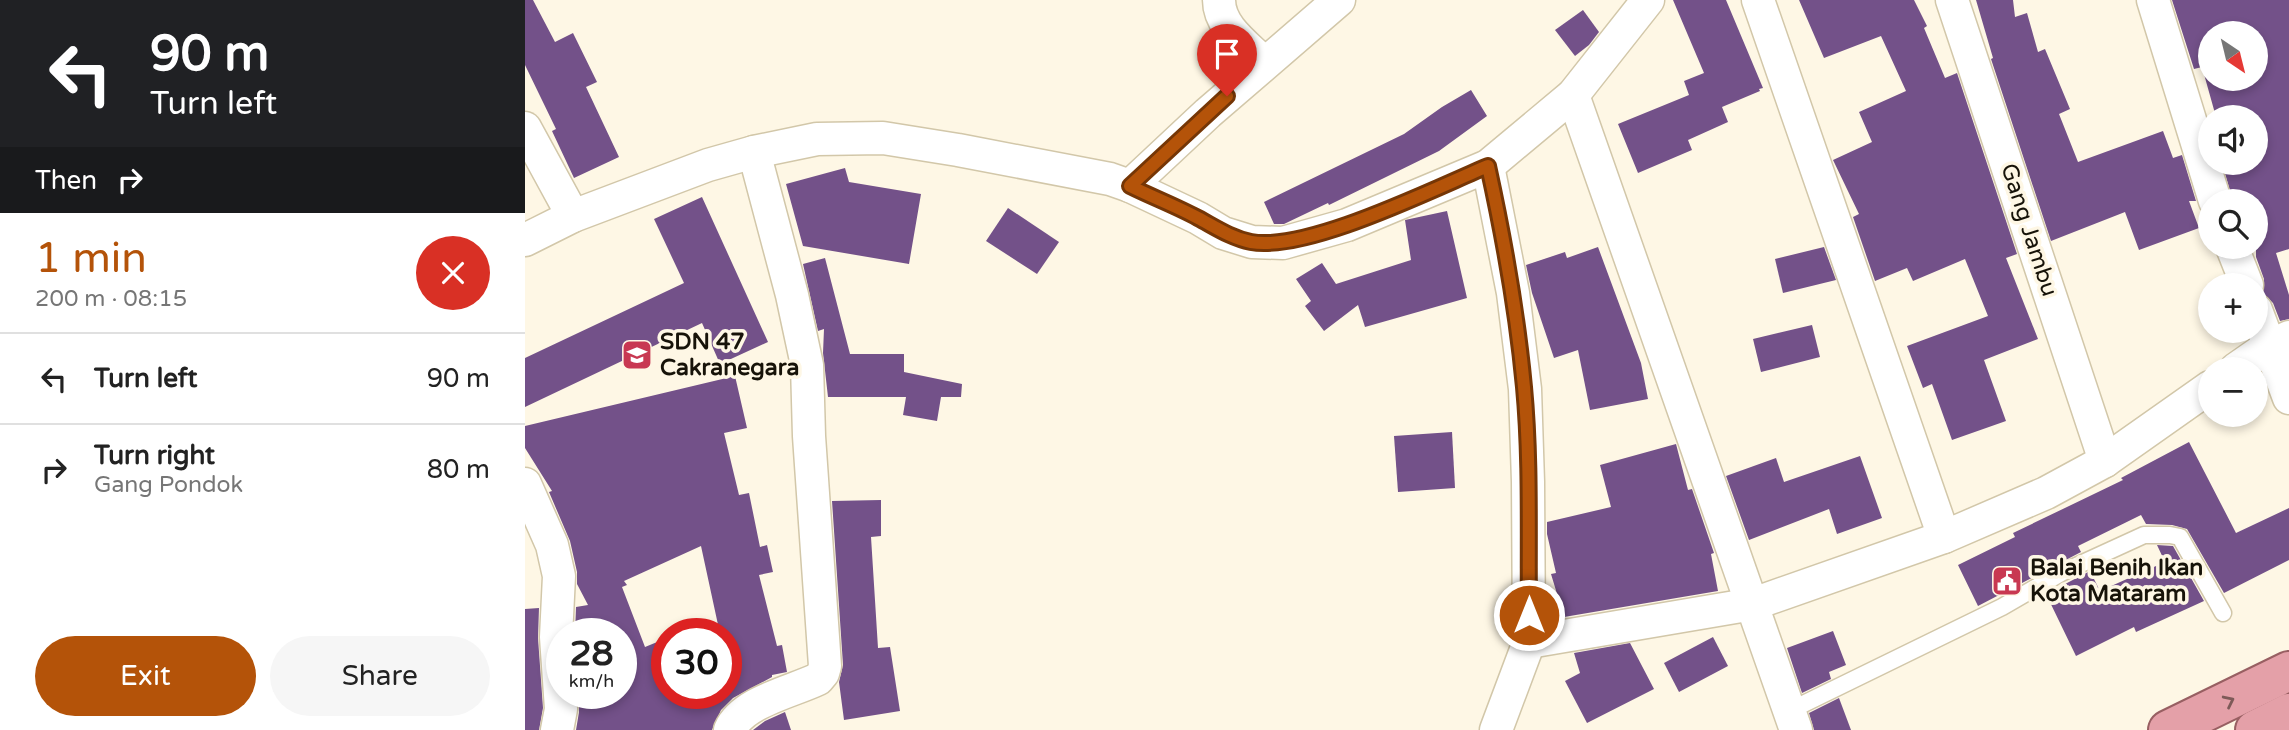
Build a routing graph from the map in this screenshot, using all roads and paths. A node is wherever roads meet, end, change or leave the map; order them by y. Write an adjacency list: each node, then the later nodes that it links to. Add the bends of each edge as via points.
1 (1219, 0): 7 (street, via 1219,13 1227,26)
2 (1339, 0): 7 (street)
3 (1648, 0): 8 (street)
4 (1758, 0): 23 (street)
5 (1952, 0): 21 (street, Gang Jambu)
6 (2153, 0): 13 (street)
7 (1264, 64): 12 (street)
8 (1573, 95): 11 (street); 24 (street)
9 (525, 128): 14 (street)
10 (754, 152): 12 (street, via 817,139 883,138); 14 (street); 31 (street, via 807,365 825,666 818,679 749,709 737,717)
11 (1488, 166): 12 (street, via 1347,225 1283,243 1252,242); 26 (street, via 1513,293 1525,389)
12 (1130, 186)
13 (2211, 189)
14 (573, 216): 15 (street)
15 (525, 240)
16 (2268, 327): 17 (street)
17 (2279, 342): 18 (street); 20 (street)
18 (2255, 357)
19 (2198, 395): 21 (street)
20 (2289, 398)
21 (2105, 461): 23 (street, via 2046,493)
22 (525, 484): 30 (street, via 552,545 559,576 556,637 561,709)
23 (1944, 537): 24 (street)
24 (1753, 604): 26 (street); 29 (street)
25 (2223, 613): 29 (lane, via 2180,537 2144,535 2061,573)
26 (1529, 642): 32 (street)
27 (2289, 671): 33 (highway, one-way to 27)
28 (2289, 713): 34 (highway)
29 (1793, 721)
30 (557, 730)
31 (730, 730)
32 (1496, 730)
33 (2168, 730)
34 (2255, 730)

